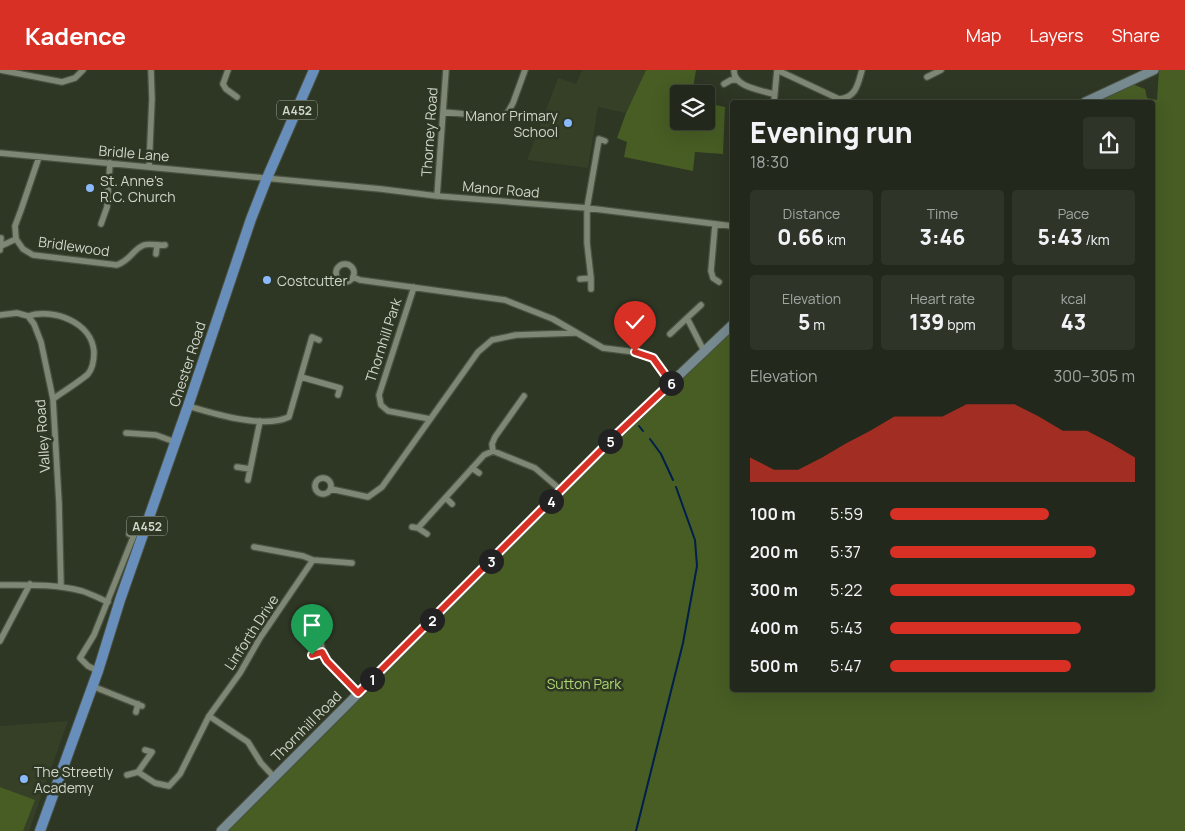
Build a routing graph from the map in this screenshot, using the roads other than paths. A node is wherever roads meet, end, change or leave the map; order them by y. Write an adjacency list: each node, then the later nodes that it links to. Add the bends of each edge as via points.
1 (0, 70): 2 (street, via 62,82 75,78)
2 (83, 70)
3 (151, 70): 28 (street)
4 (228, 70): 18 (street, via 224,84)
5 (314, 70): 29 (highway, Chester Road / A452)
6 (446, 70): 23 (street, Thorney Road)
7 (525, 70): 23 (street, via 508,112 498,117)
8 (734, 70): 15 (street)
9 (777, 70): 17 (street); 20 (street)
10 (862, 70): 21 (street, via 855,92)
11 (941, 70): 13 (street)
12 (1154, 70): 22 (main road)
13 (934, 72): 14 (street)
14 (927, 77)
15 (736, 80): 16 (street); 17 (street)
16 (724, 84)
17 (774, 94): 19 (street)
18 (237, 97)
19 (774, 100)
20 (837, 100)
21 (842, 100)
22 (1089, 100)
23 (443, 112): 30 (street, Thorney Road)
24 (605, 141): 31 (street, via 599,139)
25 (0, 153): 26 (street, Bridle Lane)
26 (39, 156): 27 (street, Bridle Lane); 36 (street, via 15,226)
27 (110, 164): 28 (street, Bridle Lane); 32 (street, via 107,207)
28 (149, 167): 29 (street, Bridle Lane)
29 (267, 178): 30 (street, Manor Road); 62 (highway, Chester Road / A452, via 229,280)
30 (437, 196): 31 (street, Manor Road)
31 (587, 208): 33 (street, Manor Road); 43 (street)
32 (101, 224)
33 (715, 225): 34 (street, Manor Road); 45 (street, via 711,271)
34 (730, 226)
35 (0, 238): 38 (street)
36 (16, 238): 38 (street); 39 (street, Bridlewood, via 23,249 33,255 117,265 126,262 146,244)
37 (165, 245): 39 (street, Bridlewood)
38 (0, 246): 40 (street)
39 (157, 246): 41 (street)
40 (0, 250)
41 (156, 254)
42 (353, 277): 46 (street, Thornhill Park)
43 (591, 278): 44 (street); 47 (street)
44 (580, 279)
45 (719, 282)
46 (414, 287): 53 (street, Thornhill Park, via 505,300); 63 (street, Thornhill Park, via 379,395 381,405 388,411)
47 (591, 289)
48 (701, 305): 51 (street)
49 (0, 315): 50 (street, via 17,313)
50 (28, 316): 61 (street, Valley Road, via 41,342); 61 (street, via 37,313 58,316 88,332 93,342 94,357 88,374)
51 (687, 318): 54 (street); 56 (street)
52 (730, 328): 56 (main road, Thornhill Road)
53 (575, 333): 58 (street, Thornhill Park, via 603,348 653,358); 63 (street, via 516,335 492,340 478,352)
54 (670, 334)
55 (319, 340): 57 (street, via 312,338)
56 (704, 353): 58 (main road, Thornhill Road)
57 (300, 377): 59 (street, via 340,388); 64 (street, via 289,417 280,421)
58 (671, 383): 74 (main road, Thornhill Road)
59 (338, 395)
60 (524, 396): 67 (street, via 516,414 495,437)
61 (52, 399): 84 (street, Valley Road)
62 (188, 406): 64 (street); 66 (highway, Chester Road / A452)
63 (430, 419): 73 (street, via 375,493 368,497)
64 (260, 421): 70 (street)
65 (126, 433): 66 (street, via 156,435)
66 (175, 442): 90 (highway, Chester Road / A452)
67 (493, 451): 69 (street, via 484,455); 74 (street, via 535,468)
68 (237, 468): 70 (street)
69 (472, 468): 71 (street); 75 (street)
70 (250, 469): 72 (street)
71 (479, 473)
72 (248, 480)
73 (331, 489)
74 (562, 491): 92 (main road, Thornhill Road)
75 (446, 498): 76 (street); 78 (street, via 415,528)
76 (452, 504)
77 (129, 534): 85 (street, via 134,535)
78 (427, 534)
79 (258, 550): 80 (street)
80 (313, 560): 81 (street, via 343,565); 94 (street, Linforth Drive)
81 (352, 563)
82 (30, 584): 83 (street); 84 (street); 86 (street)
83 (0, 585)
84 (61, 586): 85 (street)
85 (108, 602): 90 (street, via 80,658)
86 (0, 641)
87 (321, 643): 88 (street)
88 (322, 652): 89 (street); 92 (street)
89 (312, 655)
90 (98, 671): 91 (highway, Chester Road / A452)
91 (92, 686): 93 (street, via 140,705); 99 (highway, Chester Road / A452)
92 (358, 693): 98 (main road, Thornhill Road)
93 (136, 712)
94 (209, 716): 96 (street, Linforth Drive, via 180,774 169,786 155,784); 98 (street, via 248,742)
95 (145, 750): 96 (street, via 152,752)
96 (138, 772): 97 (street)
97 (127, 775)
98 (274, 777): 100 (main road, Thornhill Road)
99 (40, 831)
100 (221, 831)

